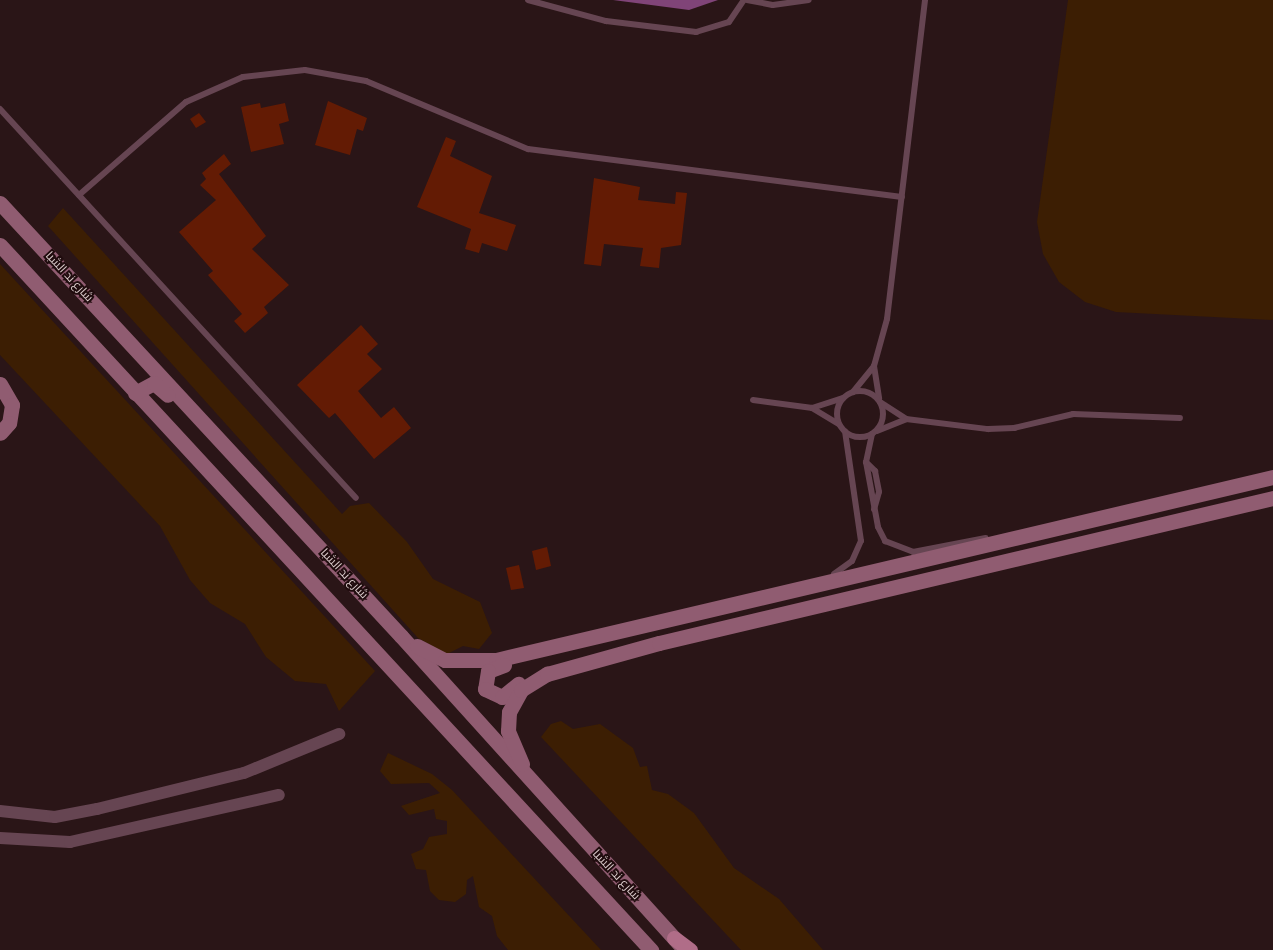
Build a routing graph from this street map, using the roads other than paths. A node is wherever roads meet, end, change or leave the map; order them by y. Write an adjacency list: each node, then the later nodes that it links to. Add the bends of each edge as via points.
1 (528, 0): 2 (lane, via 606,21 696,32 728,22)
2 (746, 0): 3 (lane, via 773,5)
3 (809, 0)
4 (925, 0): 7 (lane)
5 (0, 109): 6 (lane)
6 (79, 195): 7 (lane, via 186,102 243,77 305,70 366,80 528,149); 26 (lane)
7 (902, 197): 10 (lane, via 888,311)
8 (0, 203): 17 (street, شارع ند الشبا)
9 (0, 245): 13 (street, شارع ند الشبا)
10 (874, 366): 12 (lane); 16 (lane)
11 (0, 384): 23 (street, via 10,396 12,414)
12 (853, 392): 14 (lane); 16 (lane, via 870,393)
13 (135, 393): 17 (street, via 154,383 180,406); 41 (street, شارع ند الشبا)
14 (843, 398): 18 (lane); 21 (lane, via 838,408)
15 (753, 400): 18 (lane)
16 (879, 401): 20 (lane); 24 (lane, via 884,417)
17 (190, 408): 32 (street, شارع ند الشبا)
18 (812, 408): 21 (lane)
19 (1180, 418): 20 (lane, via 1073,414 1001,430)
20 (906, 419): 24 (lane)
21 (840, 425): 22 (lane)
22 (845, 431): 24 (lane, via 855,436); 31 (lane, via 859,548 846,567)
23 (0, 432)
24 (874, 432): 30 (lane, via 866,462 874,509 885,540 905,552 975,539)
25 (1273, 477): 28 (street)
26 (356, 498)
27 (1273, 498): 29 (street)
28 (1173, 501): 29 (street); 30 (street)
29 (1177, 521): 34 (street)
30 (1004, 541): 31 (street)
31 (806, 588): 33 (street)
32 (401, 636): 33 (street, via 434,657 456,662 496,660); 36 (street, شارع ند الشبا)
33 (571, 642): 34 (street, via 542,655 492,668 483,684 492,696 502,697 536,672)
34 (576, 665): 36 (street, via 528,684 511,705 508,731)
35 (339, 734): 38 (street, via 244,773 90,811 55,817)
36 (531, 783): 40 (street, شارع ند الشبا)
37 (280, 795): 39 (street, via 70,842)
38 (0, 811)
39 (0, 838)
40 (679, 944): 42 (main road)
41 (651, 950)
42 (690, 950)

